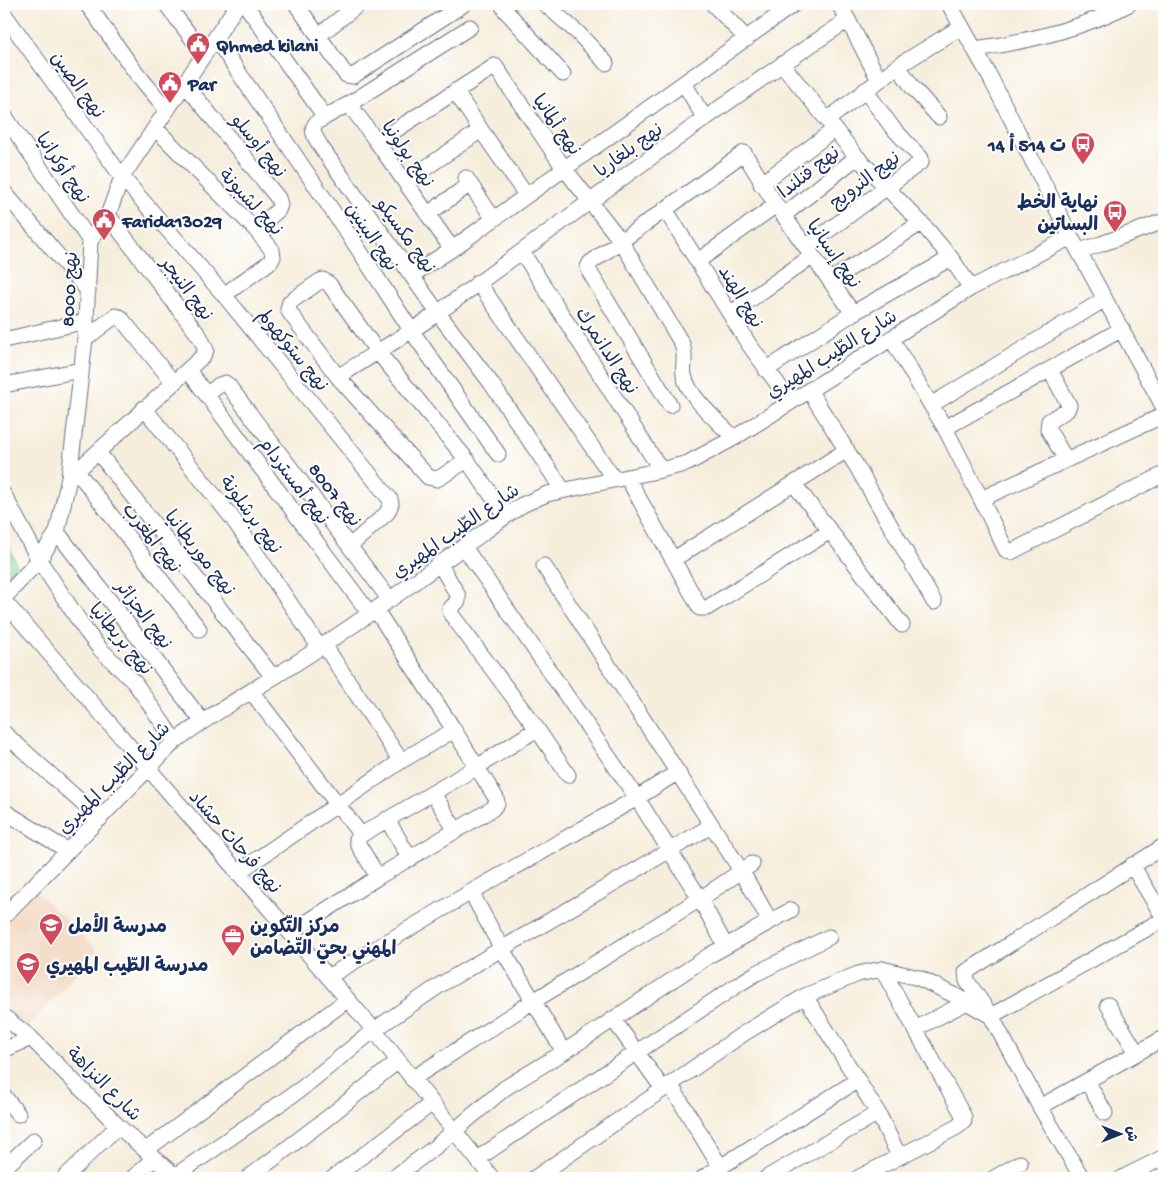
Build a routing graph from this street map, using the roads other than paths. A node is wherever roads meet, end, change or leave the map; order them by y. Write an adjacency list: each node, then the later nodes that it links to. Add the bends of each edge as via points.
1 (87, 4): 34 (street)
2 (166, 4): 23 (street)
3 (238, 4): 20 (street, نهج 8000)
4 (245, 4): 36 (street)
5 (296, 4): 19 (street)
6 (359, 4): 19 (street)
7 (464, 4): 19 (street, via 353,76 346,75)
8 (502, 4): 27 (street)
9 (545, 4): 24 (street)
10 (713, 4): 21 (street)
11 (794, 4): 21 (street)
12 (839, 4): 16 (street)
13 (949, 4): 18 (street)
14 (1129, 4): 22 (street, via 1081,25)
15 (4, 14): 45 (street, نهج الصين)
16 (848, 20): 25 (street, نهج بلغاريا); 28 (street)
17 (470, 27): 33 (street)
18 (961, 27): 22 (street); 26 (street)
19 (318, 36)
20 (216, 39): 23 (street, نهج 8000); 81 (street, نهج البينين)
21 (748, 39): 29 (street)
22 (975, 49): 60 (street)
23 (204, 54): 30 (street, نهج 8000)
24 (606, 63)
25 (782, 64): 38 (street, نهج بلغاريا); 39 (street)
26 (898, 66): 28 (street); 37 (street)
27 (563, 74)
28 (879, 80): 31 (street)
29 (684, 83): 38 (street); 44 (street)
30 (184, 84): 34 (street, نهج 8000); 59 (street, نهج أوسلو, via 278,198 278,210)
31 (865, 90): 39 (street); 48 (street, نهج النرويج, via 892,127 921,158)
32 (455, 91): 41 (street); 42 (street, نهج ألمانيا); 44 (street, نهج ألمانيا, via 494,66)
33 (349, 104): 36 (street); 42 (street, نهج بولونيا)
34 (166, 110): 40 (street, نهج 8000)
35 (4, 115): 61 (street, نهج أوكرانيا)
36 (324, 117): 69 (street, نهج مكسيكو, via 315,122 313,134)
37 (939, 117)
38 (705, 119): 51 (street, نهج بلغاريا)
39 (831, 124): 43 (street); 47 (street)
40 (156, 129): 45 (street, نهج 8000); 59 (street, نهج لشبونة)
41 (481, 130): 46 (street); 50 (street)
42 (377, 142): 46 (street, نهج بولونيا)
43 (857, 157): 48 (street); 53 (street, نهج فنلندا)
44 (564, 168): 50 (street); 51 (street, نهج ألمانيا)
45 (122, 177): 55 (street, نهج 8000); 74 (street, نهج ستوكهولم)
46 (405, 182): 54 (street, نهج بولونيا)
47 (761, 184): 52 (street, نهج إسبانيا, via 744,153); 53 (street, نهج إسبانيا)
48 (886, 188): 57 (street); 66 (street, نهج النرويج)
49 (4, 192): 73 (street)
50 (526, 195): 56 (street)
51 (590, 201): 62 (street, نهج ألمانيا); 65 (street, نهج بلغاريا)
52 (665, 209): 62 (street); 68 (street, نهج الهند)
53 (780, 210): 66 (street, نهج إسبانيا); 68 (street)
54 (428, 214): 56 (street, via 468,181); 63 (street, نهج بولونيا)
55 (108, 215): 61 (street, نهج 8000); 87 (street, نهج النيجر, via 205,346 205,353)
56 (493, 218): 63 (street)
57 (921, 223): 67 (street); 71 (street)
58 (1162, 225): 64 (street)
59 (256, 230): 74 (street, نهج لشبونة, via 272,250 273,257)
60 (1071, 237): 64 (street); 72 (street, شارع الطّيب المهيري)
61 (90, 241): 73 (street, نهج 8000)
62 (620, 241): 96 (street, via 590,263 588,271); 102 (street, نهج ألمانيا, via 682,344 687,384)
63 (452, 249): 69 (street)
64 (1078, 251): 75 (street)
65 (522, 252): 70 (street, نهج بلغاريا); 108 (street, نهج الدانمرك)
66 (809, 252): 71 (street, نهج إسبانيا); 78 (street)
67 (950, 258): 72 (street); 77 (street)
68 (698, 261): 78 (street, نهج الهند)
69 (412, 275): 76 (street, نهج مكسيكو)
70 (478, 282): 76 (street, نهج بلغاريا); 111 (street)
71 (830, 282): 77 (street, نهج إسبانيا)
72 (972, 288): 82 (street, شارع الطّيب المهيري)
73 (88, 291): 79 (street, نهج 8000)
74 (224, 295): 119 (street, نهج ستوكهولم, via 390,499 388,512)
75 (1105, 299): 80 (street); 97 (street)
76 (438, 313): 81 (street, نهج بلغاريا); 113 (street, نهج مكسيكو, via 491,383)
77 (853, 313): 88 (street, نهج إسبانيا)
78 (730, 314): 88 (street, نهج الهند)
79 (86, 321): 83 (street, نهج 8000); 84 (street)
80 (1122, 329): 89 (street); 99 (street)
81 (411, 330): 85 (street, نهج بلغاريا); 105 (street, نهج البينين)
82 (891, 338): 93 (street, شارع الطّيب المهيري); 97 (street)
83 (85, 339): 86 (street, نهج 8000); 91 (street, via 115,316 120,317)
84 (4, 340)
85 (377, 351): 90 (street, نهج بلغاريا); 90 (street, via 329,284 320,281 290,302 288,309); 106 (street)
86 (81, 370): 92 (street); 109 (street, نهج 8000)
87 (188, 370): 91 (street, نهج النيجر); 94 (street, نهج أمستردام)
88 (766, 370): 95 (street, نهج الهند)
89 (1050, 370): 101 (street); 107 (street, via 1069,406 1048,424)
90 (338, 377): 106 (street, via 428,477 441,477)
91 (173, 382): 98 (street, نهج النيجر)
92 (4, 384)
93 (810, 390): 95 (street, شارع الطّيب المهيري); 103 (street)
94 (207, 395): 119 (street, نهج 8007, via 219,385 228,385); 128 (street, نهج أمستردام)
95 (790, 402): 102 (street, شارع الطّيب المهيري)
96 (670, 405)
97 (931, 405): 101 (street)
98 (144, 408): 104 (street, نهج النيجر); 131 (street, نهج برشلونة, via 233,519)
99 (1164, 408)
100 (1164, 415): 107 (street)
101 (945, 428): 115 (street)
102 (734, 438): 108 (street, شارع الطّيب المهيري, via 688,463)
103 (847, 450): 112 (street); 127 (street)
104 (98, 452): 109 (street, نهج النيجر); 132 (street, نهج موريطانيا)
105 (498, 454)
106 (467, 460): 116 (street)
107 (1066, 460): 115 (street)
108 (661, 470): 111 (street, شارع الطّيب المهيري)
109 (72, 474): 117 (street, نهج 8000); 130 (street, نهج المغرب)
110 (1164, 474): 115 (street, via 1011,552 1006,550)
111 (620, 478): 113 (street, شارع الطّيب المهيري); 121 (street)
112 (794, 484): 118 (street); 121 (street)
113 (563, 490): 116 (street, شارع الطّيب المهيري, via 536,499)
114 (4, 495): 122 (street, نهج بريطانيا)
115 (981, 499)
116 (506, 516): 120 (street, شارع الطّيب المهيري)
117 (57, 532): 122 (street, نهج 8000); 134 (street, نهج الجزائر)
118 (830, 532): 121 (street, via 704,609 700,608); 129 (street)
119 (350, 546): 126 (street, نهج 8007)
120 (464, 547): 123 (street, شارع الطّيب المهيري); 145 (street)
121 (674, 559)
122 (39, 560): 125 (street, نهج 8000); 138 (street, نهج بريطانيا, via 86,631 134,683)
123 (440, 564): 126 (street, شارع الطّيب المهيري); 135 (street, via 458,596 458,601 450,609 451,614)
124 (544, 566): 142 (street)
125 (4, 600): 141 (street, نهج فرحات حشاد)
126 (390, 600): 128 (street, شارع الطّيب المهيري)
127 (934, 602)
128 (373, 612): 131 (street, شارع الطّيب المهيري); 136 (street, نهج أمستردام)
129 (902, 625)
130 (199, 629)
131 (322, 646): 132 (street, شارع الطّيب المهيري); 139 (street, نهج برشلونة)
132 (273, 677): 133 (street, شارع الطّيب المهيري)
133 (251, 691): 134 (street, شارع الطّيب المهيري); 146 (street)
134 (202, 721): 138 (street, شارع الطّيب المهيري)
135 (537, 729): 140 (street); 143 (street)
136 (454, 730): 139 (street); 140 (street, نهج أمستردام)
137 (4, 733): 148 (street)
138 (175, 741): 141 (street, شارع الطّيب المهيري)
139 (401, 761): 146 (street)
140 (477, 767): 144 (street); 151 (street, نهج أمستردام, via 496,803 492,809)
141 (147, 769): 148 (street, شارع الطّيب المهيري); 159 (street, نهج فرحات حشاد)
142 (678, 772): 145 (street); 150 (street)
143 (568, 775)
144 (433, 793): 149 (street); 151 (street)
145 (637, 798): 154 (street); 161 (street)
146 (338, 805): 152 (street); 159 (street)
147 (4, 812): 155 (street)
148 (100, 819): 155 (street, شارع الطّيب المهيري)
149 (388, 819): 152 (street); 156 (street)
150 (711, 826): 154 (street); 158 (street)
151 (456, 831): 156 (street)
152 (361, 835): 160 (street, via 357,839 358,844)
153 (1164, 846): 157 (street)
154 (671, 850): 162 (street); 170 (street)
155 (68, 851): 164 (street, شارع الطّيب المهيري)
156 (410, 859): 160 (street)
157 (1132, 865): 165 (street); 178 (street, via 966,972 966,981)
158 (747, 868): 162 (street); 166 (street)
159 (237, 873): 167 (street, نهج فرحات حشاد)
160 (378, 877): 167 (street)
161 (471, 892): 170 (street); 172 (street)
162 (700, 899): 169 (street); 175 (street)
163 (791, 910): 166 (street)
164 (4, 916)
165 (1164, 919): 178 (street)
166 (770, 921): 169 (street)
167 (290, 933): 172 (street, نهج فرحات حشاد)
168 (830, 937): 187 (street, via 755,974)
169 (725, 945): 180 (street)
170 (502, 949): 175 (street); 182 (street, via 440,985)
171 (882, 969): 173 (street, via 858,974); 176 (street, via 919,978); 181 (street)
172 (328, 977): 174 (street, نهج فرحات حشاد)
173 (805, 996): 191 (street); 193 (street)
174 (347, 1000): 182 (street, نهج فرحات حشاد); 203 (street)
175 (532, 1002): 186 (street); 190 (street)
176 (966, 1002): 178 (street); 181 (street)
177 (1108, 1005): 188 (street)
178 (991, 1016): 196 (street)
179 (4, 1017): 183 (street, شارع النزاهة)
180 (613, 1019): 186 (street); 187 (street)
181 (915, 1029): 204 (street, via 964,1121)
182 (374, 1030): 189 (street, نهج فرحات حشاد); 210 (street, via 301,1089)
183 (31, 1038): 185 (street); 200 (street, شارع النزاهة)
184 (1164, 1038): 188 (street)
185 (4, 1050)
186 (564, 1052): 201 (street, via 505,1088)
187 (636, 1052): 193 (street); 209 (street)
188 (1137, 1053): 192 (street)
189 (398, 1061): 190 (street, نهج فرحات حشاد); 213 (street)
190 (412, 1079): 195 (street, نهج فرحات حشاد)
191 (858, 1080): 197 (street); 208 (street)
192 (1087, 1081): 196 (street); 198 (street)
193 (666, 1087): 208 (street); 216 (street)
194 (4, 1096): 199 (street)
195 (431, 1104): 201 (street, نهج فرحات حشاد); 214 (street)
196 (1040, 1107): 221 (street)
197 (878, 1113): 204 (street); 218 (street)
198 (1105, 1113)
199 (18, 1114)
200 (118, 1126): 203 (street, شارع النزاهة); 211 (street)
201 (455, 1131): 209 (street, نهج فرحات حشاد); 215 (street)
202 (34, 1140): 207 (street)
203 (150, 1154): 210 (street, شارع النزاهة); 212 (street)
204 (899, 1156): 219 (street)
205 (1164, 1157): 222 (street)
206 (1020, 1163): 220 (street)
207 (4, 1168)
208 (721, 1168): 217 (street)
209 (483, 1171)
210 (176, 1177)
211 (64, 1178)
212 (133, 1178)
213 (248, 1178)
214 (333, 1178)
215 (393, 1178)
216 (535, 1178)
217 (703, 1178)
218 (766, 1178)
219 (858, 1178)
220 (994, 1178)
221 (1082, 1178)
222 (1122, 1178)

